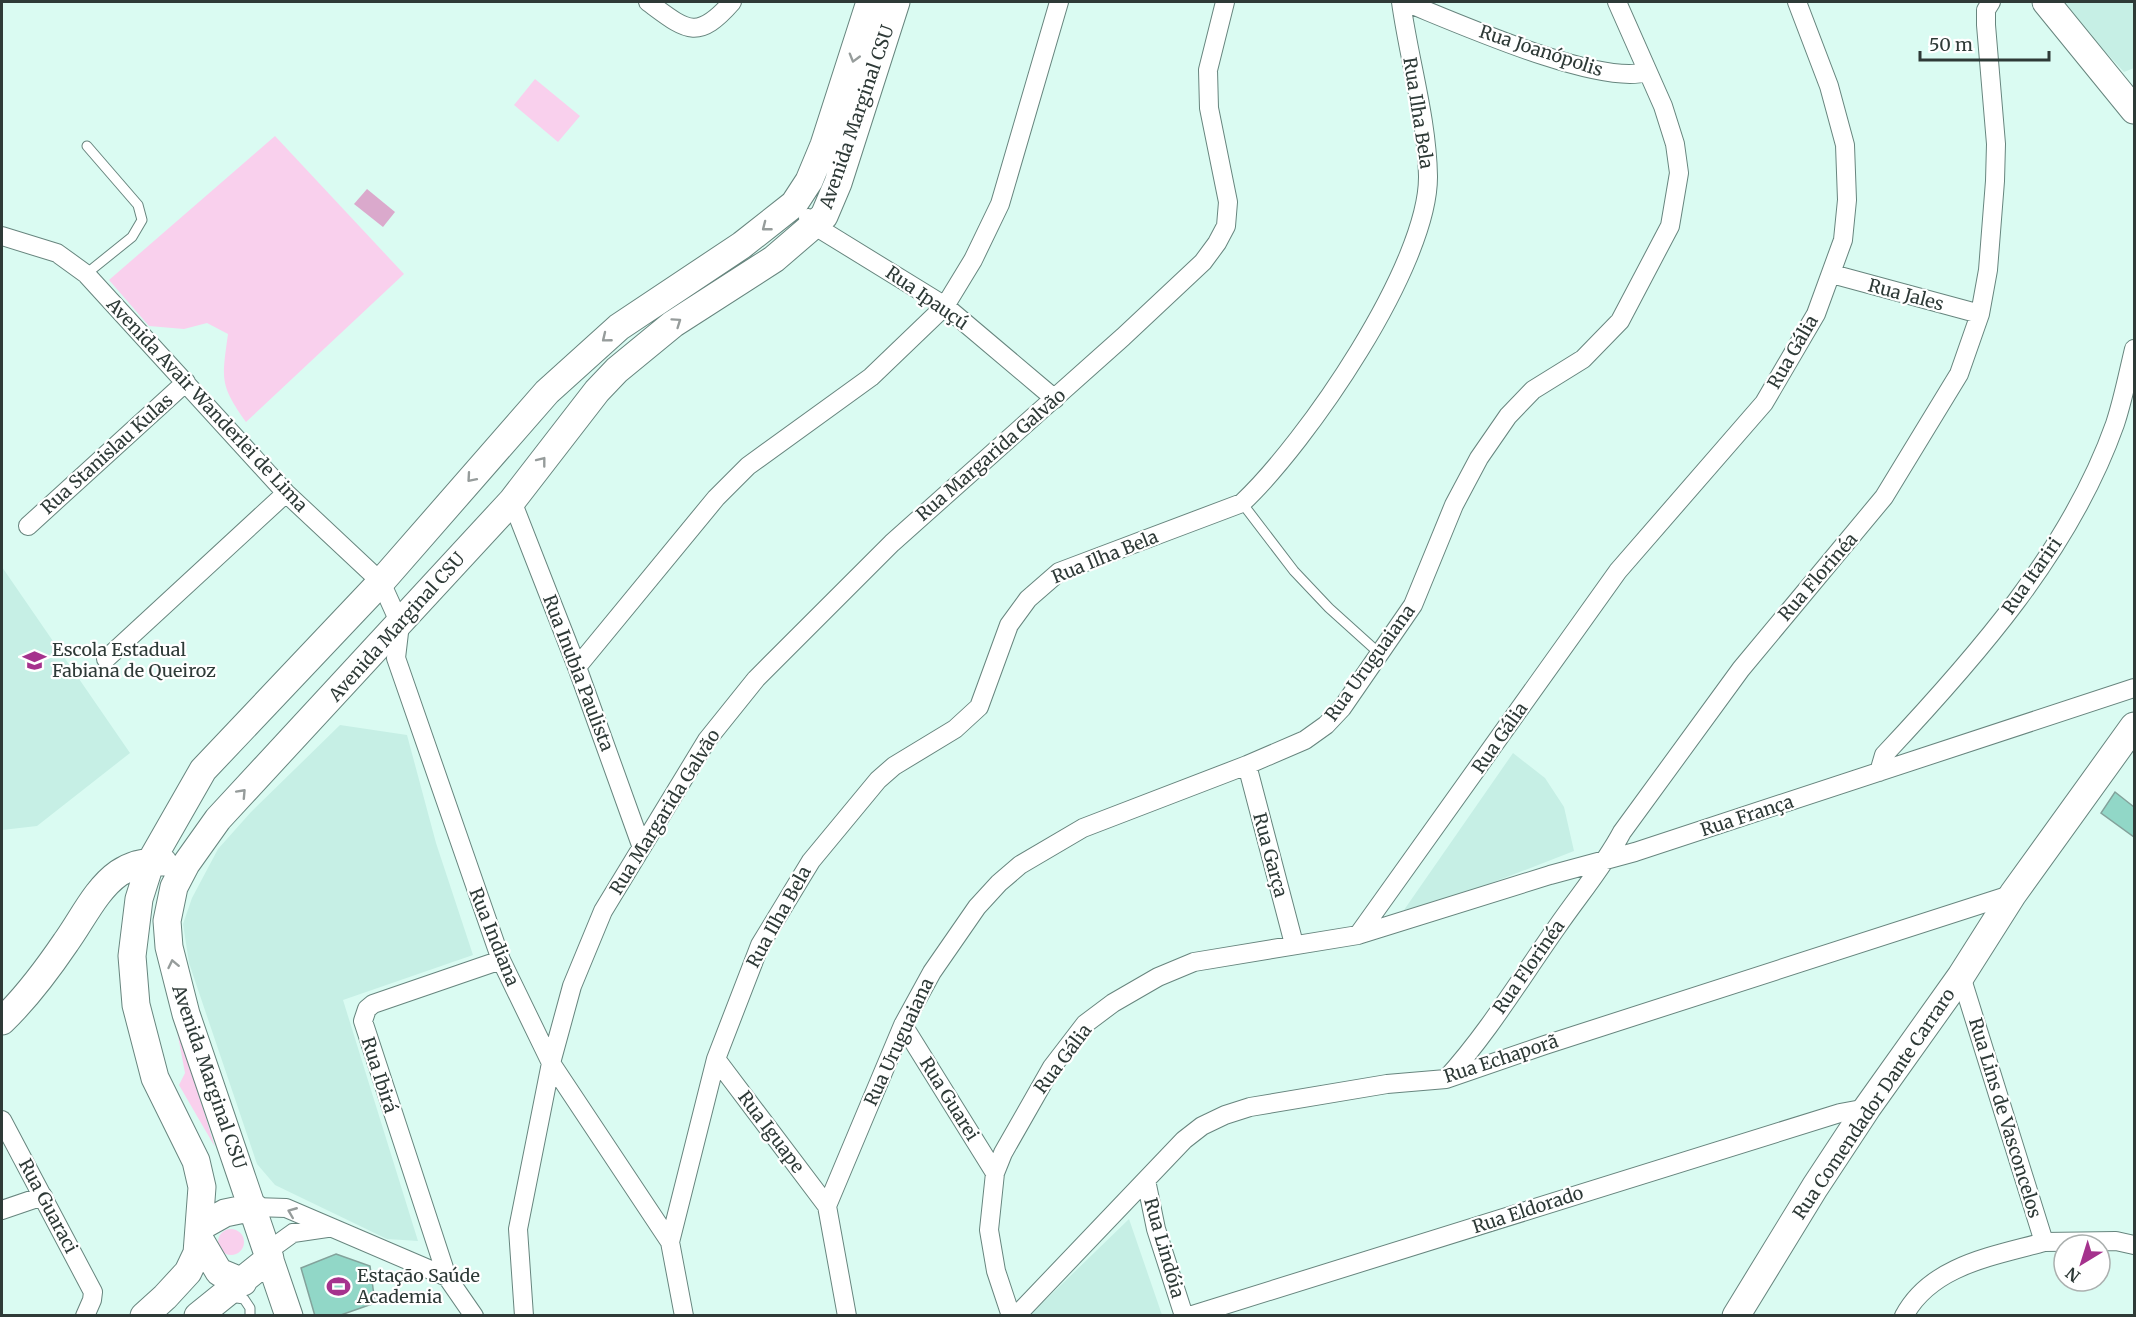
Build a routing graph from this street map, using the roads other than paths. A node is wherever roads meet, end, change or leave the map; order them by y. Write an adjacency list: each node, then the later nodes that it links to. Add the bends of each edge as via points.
1 (648, 2): 2 (street, via 678,24 702,27 715,22)
2 (732, 2)
3 (870, 2): 15 (main road, Avenida Marginal CSU, one-way to 15, via 824,145)
4 (896, 2): 16 (main road, Avenida Marginal CSU, via 838,183)
5 (1059, 2): 20 (street, via 1000,204)
6 (1225, 2): 24 (street, Rua Margarida Galvão, via 1208,70 1209,108 1228,202 1226,226 1203,261)
7 (1403, 2): 12 (street, Rua Joanópolis, via 1520,48 1615,74 1633,76); 27 (street, Rua Ilha Bela, via 1428,178 1420,228 1403,273 1354,357 1287,453)
8 (1617, 2): 12 (street, Rua Uruguaiana)
9 (1797, 2): 19 (street, Rua Gália, via 1830,86 1845,145 1847,200 1843,240)
10 (1991, 2): 21 (street, Rua Florinéa, via 1986,10 1986,25 1996,144 1995,181 1988,270)
11 (2046, 2): 13 (main road)
12 (1646, 72): 30 (street, Rua Uruguaiana, via 1663,106 1675,144 1679,173 1670,226 1620,321 1583,359 1533,390 1508,416 1479,458 1454,505 1413,605)
13 (2134, 110)
14 (87, 146): 18 (lane, via 138,205 142,220 132,237)
15 (794, 204): 16 (street, Rua Ipauçú); 29 (main road, Avenida Marginal CSU, one-way to 29, via 742,245 646,308 587,353 547,392)
16 (815, 226): 20 (street, Rua Ipauçú); 26 (main road, Avenida Marginal CSU, one-way to 16, via 617,370 673,324 774,259)
17 (2, 236): 18 (street, Avenida Avair Wanderlei de Lima, via 57,253)
18 (86, 274): 23 (street, Avenida Avair Wanderlei de Lima)
19 (1832, 274): 21 (street, Rua Jales); 42 (street, Rua Gália, via 1816,314 1764,403 1618,571)
20 (945, 306): 24 (street, Rua Ipauçú); 32 (street, via 871,377 748,466 709,507)
21 (1980, 314): 38 (street, Rua Florinéa, via 1959,374 1884,497 1741,669 1622,832)
22 (2134, 349): 36 (street, Rua Itariri, via 2115,424 2065,527 1981,647 1884,755)
23 (186, 382): 25 (street, Avenida Avair Wanderlei de Lima); 28 (street, Rua Stanislau Kulas)
24 (1055, 399): 37 (street, Rua Margarida Galvão, via 892,543 756,679 707,740)
25 (286, 493): 29 (street, Avenida Avair Wanderlei de Lima); 31 (street)
26 (512, 501): 29 (main road, Avenida Marginal CSU); 32 (street, Rua Inubia Paulista)
27 (1242, 502): 30 (lane, via 1294,571); 48 (street, Rua Ilha Bela, via 1059,572 1028,599 1009,625 979,707 955,729 878,780 811,861 756,954)
28 (28, 526)
29 (390, 603): 39 (main road, Avenida Marginal CSU, via 203,770); 40 (main road, Avenida Marginal CSU, one-way to 29); 44 (street, Rua Indiana, via 396,658)
30 (1380, 654): 35 (street, Rua Uruguaiana, via 1326,725 1305,740)
31 (106, 659)
32 (577, 667): 37 (street, Rua Inubia Paulista)
33 (2134, 687): 36 (street, Rua França)
34 (2134, 726): 41 (main road, Rua Comendador Dante Carraro)
35 (1247, 765): 43 (street, Rua Garça); 47 (street, Rua Uruguaiana, via 1083,828 1020,865 977,908 932,972)
36 (1879, 772): 38 (street, Rua França)
37 (641, 845): 49 (street, Rua Margarida Galvão, via 603,911 585,954)
38 (1607, 860): 42 (street, Rua França); 50 (street, Rua Florinéa, via 1471,1051)
39 (151, 861): 40 (main road); 46 (main road, via 118,874 102,890 39,979); 60 (main road, Avenida Marginal CSU, via 139,899 132,956 136,1005 155,1078 196,1161 202,1187)
40 (186, 864): 57 (main road, Avenida Marginal CSU, one-way to 40, via 186,1014 169,947 167,921 174,887)
41 (2013, 894): 45 (main road, Rua Comendador Dante Carraro); 50 (street, Rua Echaporã)
42 (1358, 935): 43 (street, Rua Gália)
43 (1294, 944): 53 (street, Rua Gália, via 1194,962 1158,977 1085,1024 1052,1067)
44 (501, 960): 49 (street, Rua Indiana); 65 (street, Rua Ibirá, via 373,1004 363,1021)
45 (1961, 976): 51 (main road, Rua Comendador Dante Carraro); 62 (street, Rua Lins de Vasconcelos)
46 (2, 1021)
47 (903, 1025): 53 (street, Rua Guarei); 56 (street, Rua Uruguaiana)
48 (716, 1059): 56 (street, Rua Iguape); 61 (street, Rua Ilha Bela)
49 (551, 1063): 61 (street, Rua Indiana); 73 (street, Rua Margarida Galvão, via 519,1229)
50 (1446, 1079): 54 (street, Rua Echaporã, via 1387,1084 1250,1107 1225,1115 1184,1140)
51 (1867, 1108): 79 (street, Rua Eldorado, via 1840,1113); 80 (main road, Rua Comendador Dante Carraro)
52 (2, 1120): 55 (street, Rua Guaraci)
53 (995, 1173): 76 (street, Rua Gália, via 989,1230 996,1270)
54 (1146, 1180): 77 (street, Rua Echaporã); 78 (street, Rua Lindóia, via 1156,1229)
55 (44, 1196): 58 (street); 68 (street, Rua Guaraci, via 93,1292)
56 (827, 1206): 75 (street)
57 (254, 1207): 59 (street, one-way to 57, via 286,1208); 60 (main road, via 225,1213); 64 (main road, Avenida Marginal CSU)
58 (2, 1210)
59 (327, 1228): 64 (street, via 293,1233); 65 (street)
60 (200, 1232): 66 (main road, via 219,1272); 69 (main road, Avenida Marginal CSU, via 197,1253 188,1272)
61 (670, 1242): 74 (street, Rua Ilha Bela)
62 (2044, 1242): 63 (street, via 2116,1241); 81 (street, Rua Lins de Vasconcelos, via 1972,1262 1942,1276 1921,1293)
63 (2134, 1245)
64 (269, 1255): 66 (main road); 71 (main road, Avenida Marginal CSU)
65 (447, 1277): 72 (street, Rua Ibirá)
66 (243, 1282): 67 (main road)
67 (207, 1309): 70 (lane, via 233,1296 244,1299 250,1308)
68 (85, 1316)
69 (144, 1316)
70 (249, 1316)
71 (289, 1316)
72 (474, 1316)
73 (524, 1316)
74 (684, 1316)
75 (847, 1316)
76 (1011, 1316)
77 (1016, 1316)
78 (1184, 1316)
79 (1189, 1316)
80 (1736, 1316)
81 (1904, 1316)

